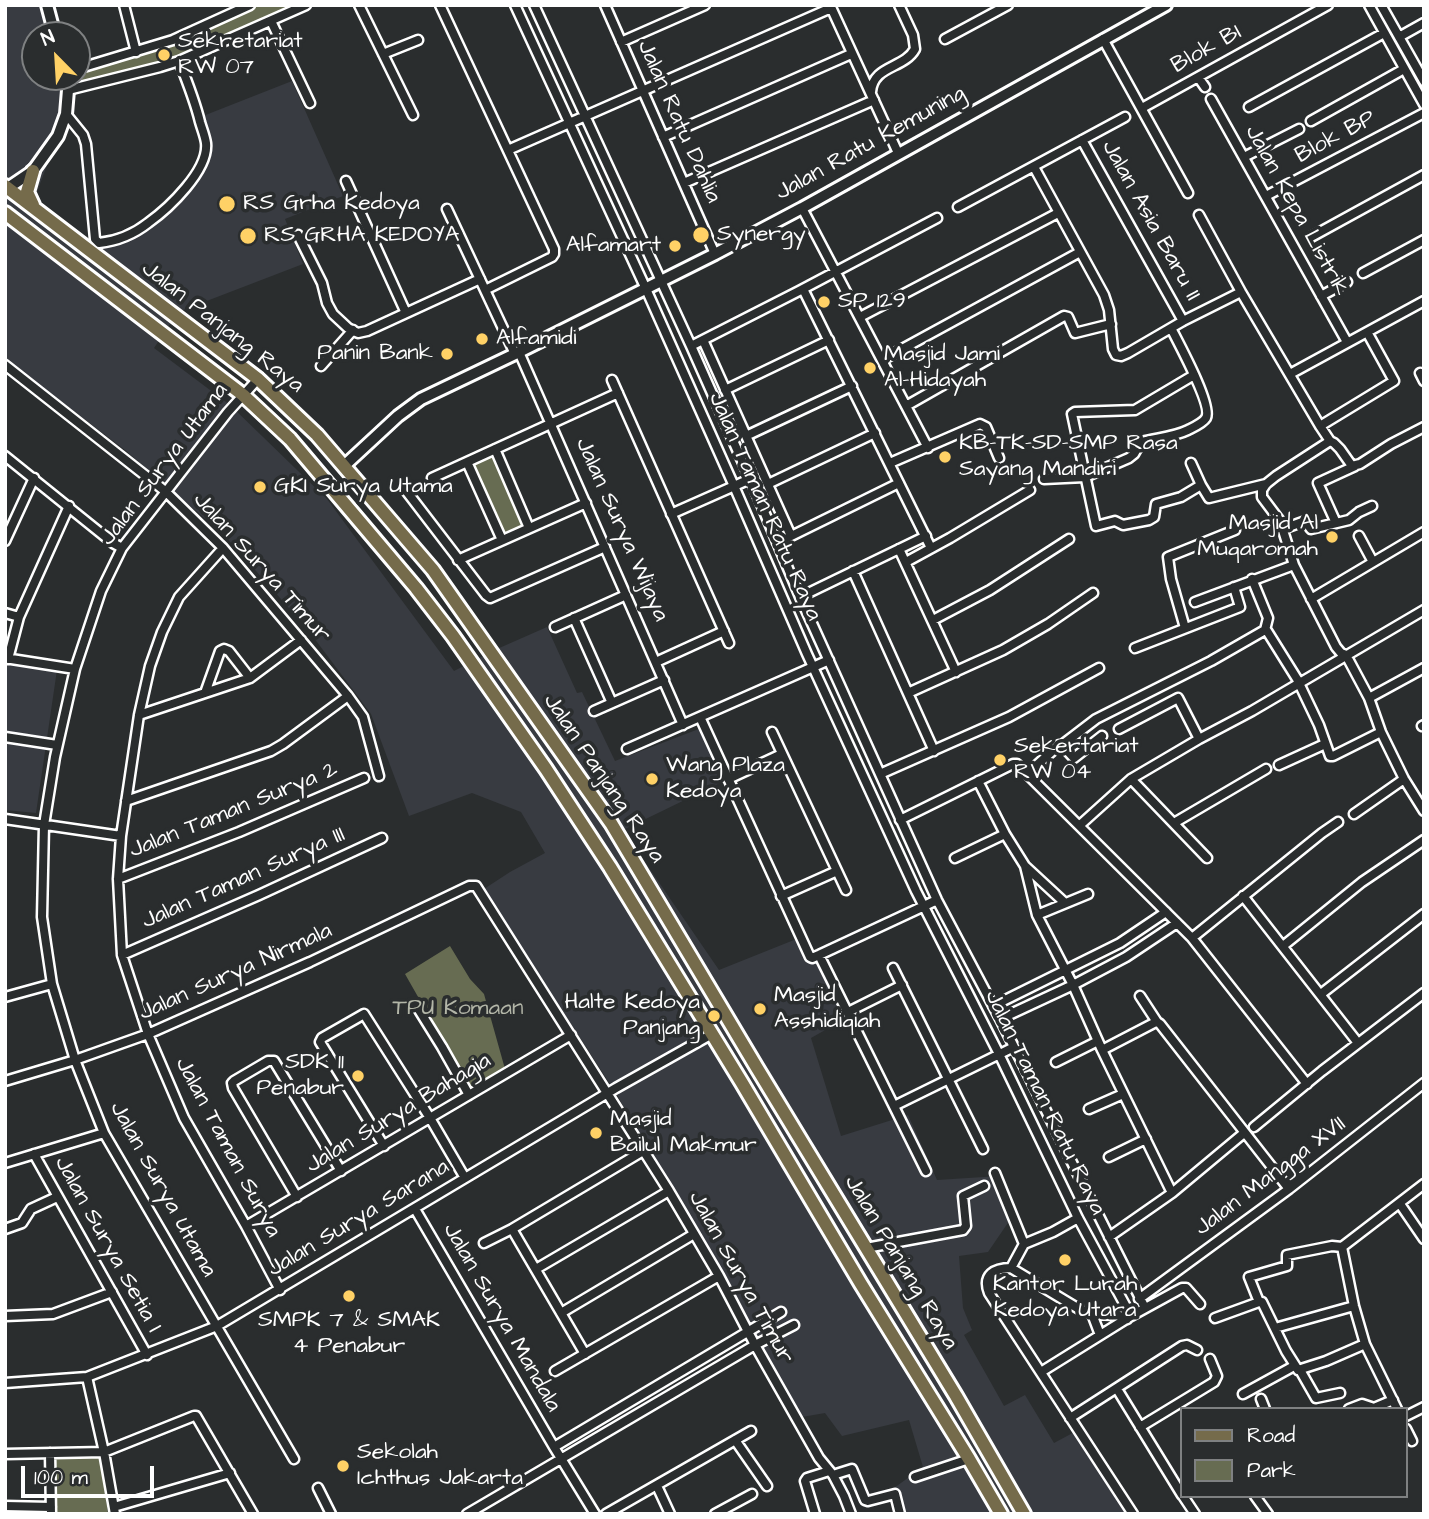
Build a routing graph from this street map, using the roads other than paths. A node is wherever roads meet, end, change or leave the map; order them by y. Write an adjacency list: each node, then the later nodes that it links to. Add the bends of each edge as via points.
1 (124, 5): 25 (street)
2 (250, 5): 25 (street)
3 (306, 5): 17 (street)
4 (359, 5): 26 (street)
5 (440, 5): 53 (street)
6 (515, 5): 49 (street, Jalan Taman Ratu Raya)
7 (534, 5): 46 (street, Jalan Taman Ratu Raya)
8 (605, 5): 24 (street, Jalan Ratu Dahlia)
9 (705, 5): 24 (street)
10 (898, 5): 37 (street, via 915,49 879,73 871,84)
11 (1007, 5): 21 (street)
12 (1166, 5): 22 (street, Jalan Ratu Kemuning)
13 (1328, 5): 31 (street, Blok BI)
14 (1368, 5): 19 (street)
15 (1381, 5): 20 (street)
16 (830, 7): 27 (street); 36 (street)
17 (271, 21): 28 (street); 39 (street)
18 (1424, 23): 20 (street)
19 (1384, 33): 30 (street); 41 (street)
20 (1399, 37): 32 (street)
21 (945, 38)
22 (1103, 39): 42 (street); 54 (street, Jalan Ratu Kemuning)
23 (418, 40): 26 (street)
24 (621, 43): 36 (street, Jalan Ratu Dahlia)
25 (136, 52): 29 (street)
26 (383, 54): 45 (street)
27 (851, 54): 37 (street); 51 (street)
28 (179, 61): 33 (street); 44 (street, via 206,144 201,166 148,224 115,241 95,239 86,144)
29 (91, 65)
30 (1404, 69): 40 (street); 48 (street)
31 (1198, 77): 34 (street); 42 (street, Blok BI)
32 (1424, 80)
33 (91, 84)
34 (1205, 87)
35 (68, 91): 44 (street)
36 (643, 92): 46 (street); 51 (street, Jalan Ratu Dahlia)
37 (872, 97): 54 (street); 60 (street)
38 (1211, 99): 55 (street, Jalan Kepa Listrik)
39 (310, 103)
40 (1424, 104)
41 (1249, 107)
42 (1142, 108): 62 (street)
43 (1424, 113): 63 (street, Blok BP)
44 (66, 114): 57 (street, via 52,146)
45 (413, 115)
46 (584, 117): 49 (street); 81 (street, Jalan Taman Ratu Raya)
47 (1125, 117): 52 (street)
48 (1311, 121)
49 (571, 122): 53 (street); 81 (street, Jalan Taman Ratu Raya)
50 (1298, 129): 55 (street)
51 (663, 137): 60 (street, Jalan Ratu Dahlia)
52 (1083, 140): 56 (street); 89 (street, Jalan Asia Baru II)
53 (508, 150): 83 (street, via 554,254)
54 (898, 153): 65 (street, Jalan Ratu Kemuning)
55 (1244, 157): 63 (street, Jalan Kepa Listrik)
56 (1034, 167): 64 (street); 69 (street)
57 (33, 171): 61 (street); 66 (main road, via 27,192)
58 (1424, 175): 73 (street)
59 (346, 181): 87 (street)
60 (684, 183): 76 (street, Jalan Ratu Dahlia)
61 (7, 186): 66 (main road, Jalan Panjang Raya)
62 (1188, 193)
63 (1266, 196): 85 (street, Jalan Kepa Listrik)
64 (958, 207)
65 (802, 208): 76 (street, Jalan Ratu Kemuning); 77 (street)
66 (35, 209): 104 (main road, Jalan Panjang Raya)
67 (447, 209): 79 (street, Jalan Surya Wijaya)
68 (5, 213): 109 (main road, Jalan Panjang Raya)
69 (1058, 213): 75 (street); 88 (street)
70 (1199, 215): 84 (street)
71 (937, 218): 77 (street)
72 (298, 235): 92 (street, via 333,314)
73 (1311, 237)
74 (1424, 240): 78 (street)
75 (1080, 253): 90 (street, via 1104,295); 99 (street)
76 (715, 254): 81 (street, Jalan Ratu Kemuning)
77 (836, 271): 82 (street); 88 (street)
78 (1363, 273)
79 (480, 279): 83 (street, Jalan Surya Wijaya); 87 (street)
80 (1347, 282): 85 (street)
81 (654, 286): 97 (street, Jalan Taman Ratu Raya); 98 (street); 134 (street, Jalan Taman Ratu Raya)
82 (803, 289): 94 (street); 95 (street)
83 (485, 290): 98 (street, Jalan Surya Wijaya)
84 (1241, 292): 89 (street); 102 (street)
85 (1321, 296): 96 (street, Jalan Kepa Listrik)
86 (1424, 300): 93 (street)
87 (405, 313): 92 (street, via 367,331)
88 (860, 317): 99 (street)
89 (1183, 321): 91 (street)
90 (1111, 324): 91 (street, via 1113,349 1119,356); 110 (street, via 1075,333 1064,316)
91 (1171, 328): 103 (street)
92 (353, 330): 101 (street)
93 (1367, 332): 96 (street); 112 (street, via 1394,381)
94 (703, 340): 97 (street); 107 (street)
95 (829, 340): 106 (street); 107 (street)
96 (1347, 342): 102 (street)
97 (691, 346): 129 (street, Jalan Taman Ratu Raya)
98 (517, 353): 111 (street, Jalan Surya Wijaya); 124 (street, via 415,403)
99 (882, 360): 110 (street)
100 (5, 365): 138 (street, Jalan Surya Timur)
101 (321, 366)
102 (1290, 374): 112 (street)
103 (1194, 375): 126 (street, via 1207,405 1204,421 1185,432 1141,442 1129,458); 126 (street, via 1135,410 1074,412)
104 (258, 379): 109 (street, Jalan Surya Utama); 124 (main road, Jalan Panjang Raya)
105 (612, 380): 108 (street)
106 (852, 386): 114 (street); 115 (street)
107 (725, 390): 115 (street)
108 (618, 393): 111 (street); 142 (street)
109 (243, 395): 138 (street, Jalan Surya Utama); 215 (main road, Jalan Panjang Raya, via 290,439 416,588)
110 (906, 406): 117 (street)
111 (551, 424): 118 (street); 139 (street, Jalan Surya Wijaya)
112 (1320, 426): 116 (street)
113 (1424, 427): 125 (street)
114 (875, 433): 123 (street); 132 (street)
115 (746, 436): 132 (street)
116 (1330, 441): 125 (street); 133 (street)
117 (928, 448): 120 (street, via 982,424); 123 (street)
118 (495, 449): 121 (street); 144 (street)
119 (5, 456): 127 (street)
120 (999, 458)
121 (467, 462): 128 (street); 152 (street)
122 (1192, 463): 135 (street)
123 (890, 464): 131 (street)
124 (344, 466): 208 (main road, Jalan Panjang Raya, via 433,570)
125 (1354, 466): 143 (street, via 1318,483)
126 (1085, 477): 130 (street); 135 (street, via 1096,526 1149,520 1156,504)
127 (34, 478): 140 (street); 153 (street)
128 (432, 478)
129 (749, 479): 134 (street); 154 (street, Jalan Taman Ratu Raya)
130 (1044, 479)
131 (899, 483): 148 (street); 149 (street)
132 (768, 484): 148 (street)
133 (1266, 484): 135 (street, via 1209,498); 145 (street, via 1262,496)
134 (736, 485): 142 (street); 188 (street, Jalan Taman Ratu Raya)
135 (1201, 485)
136 (404, 488): 160 (street)
137 (1030, 490): 158 (street)
138 (165, 491): 156 (street, Jalan Surya Utama); 157 (street, Jalan Surya Timur)
139 (586, 503): 144 (street); 155 (street, Jalan Surya Wijaya)
140 (69, 506): 156 (street); 174 (street)
141 (1372, 506): 143 (street)
142 (671, 514): 180 (street)
143 (1336, 523): 145 (street, via 1311,529 1305,521)
144 (529, 528): 152 (street)
145 (1283, 529): 163 (street)
146 (1235, 530): 178 (street, via 1168,557)
147 (1424, 532): 162 (street)
148 (791, 536): 154 (street)
149 (926, 536): 158 (street); 159 (street)
150 (1359, 536): 162 (street)
151 (1069, 539): 176 (street)
152 (502, 540): 160 (street)
153 (5, 541)
154 (777, 543): 169 (street, Jalan Taman Ratu Raya)
155 (605, 547): 160 (street, via 490,598); 168 (street, Jalan Surya Wijaya)
156 (122, 548): 189 (street, Jalan Surya Utama, via 101,591)
157 (223, 548): 181 (street, Jalan Surya Timur); 202 (street, Jalan Taman Surya, via 173,608 150,666)
158 (931, 548): 161 (street)
159 (899, 549): 161 (street); 164 (street)
160 (457, 560)
161 (906, 562): 176 (street)
162 (1373, 562): 170 (street)
163 (1294, 565): 165 (street); 170 (street)
164 (853, 571): 169 (street); 197 (street)
165 (1252, 579): 166 (street); 179 (street, via 1268,618)
166 (1234, 587): 171 (street); 178 (street, via 1240,607)
167 (1093, 593): 192 (street, via 1026,637)
168 (626, 595): 175 (street); 187 (street, Jalan Surya Wijaya)
169 (800, 597): 186 (street, Jalan Taman Ratu Raya)
170 (1311, 599): 184 (street, via 1336,647)
171 (1195, 602)
172 (1424, 610): 184 (street)
173 (5, 613): 174 (street)
174 (19, 617): 185 (street)
175 (574, 618): 177 (street); 200 (street)
176 (933, 620): 192 (street)
177 (555, 627)
178 (1185, 628): 183 (street)
179 (1265, 629): 195 (street); 214 (street, via 1096,719)
180 (724, 631): 182 (street); 187 (street)
181 (301, 640): 193 (street); 198 (street, Jalan Surya Timur)
182 (729, 643)
183 (1135, 648)
184 (1346, 655): 195 (street); 199 (street)
185 (7, 659): 189 (street)
186 (827, 661): 188 (street); 223 (street, Jalan Taman Ratu Raya)
187 (656, 662): 194 (street, Jalan Surya Wijaya)
188 (815, 666): 203 (street); 254 (street, Jalan Taman Ratu Raya)
189 (75, 668): 213 (street, Jalan Surya Utama)
190 (1098, 668): 217 (street, via 1009,717)
191 (1424, 668): 199 (street)
192 (956, 671): 197 (street)
193 (250, 678): 196 (street); 196 (street, via 224,649)
194 (664, 680): 200 (street); 204 (street, Jalan Surya Wijaya)
195 (1299, 683): 211 (street); 212 (street)
196 (205, 693): 202 (street)
197 (908, 693): 217 (street)
198 (348, 696): 225 (street, Jalan Surya Timur, via 363,717); 231 (street, via 271,751)
199 (1369, 698): 207 (street)
200 (612, 703): 201 (street)
201 (594, 711)
202 (139, 715): 231 (street, Jalan Taman Surya)
203 (700, 718): 204 (street); 227 (street)
204 (683, 725): 216 (street)
205 (1119, 729): 211 (street, via 1178,698)
206 (772, 732): 218 (street)
207 (1381, 732): 212 (street, via 1333,756); 229 (street)
208 (549, 736): 215 (main road, via 538,747); 219 (main road, Jalan Panjang Raya)
209 (1102, 736): 214 (street, via 1075,758)
210 (5, 737): 213 (street)
211 (1199, 739): 228 (street)
212 (1325, 744): 220 (street)
213 (57, 745): 238 (street, Jalan Surya Utama)
214 (1062, 745): 224 (street)
215 (530, 747): 221 (main road, Jalan Panjang Raya)
216 (627, 750)
217 (934, 751): 223 (street)
218 (782, 754): 227 (street); 247 (street)
219 (564, 757): 221 (main road, via 553,757); 331 (main road, Jalan Panjang Raya, via 611,823)
220 (1279, 765)
221 (545, 769): 279 (main road, Jalan Panjang Raya)
222 (1266, 769): 237 (street)
223 (880, 774): 235 (street, Jalan Taman Ratu Raya)
224 (1027, 774): 230 (street, via 1015,763); 239 (street)
225 (379, 776)
226 (364, 778): 248 (street, Jalan Taman Surya 2)
227 (728, 779): 252 (street)
228 (1131, 779): 237 (street); 239 (street)
229 (1404, 779): 232 (street); 233 (street)
230 (978, 781): 235 (street); 240 (street)
231 (126, 801): 241 (street, Jalan Taman Surya)
232 (1424, 811)
233 (1354, 814)
234 (5, 819): 238 (street)
235 (900, 820): 254 (street, Jalan Taman Ratu Raya)
236 (1338, 822): 253 (street)
237 (1174, 823): 245 (street)
238 (44, 825): 241 (street); 266 (street, Jalan Surya Utama, via 41,917)
239 (1080, 825): 256 (street)
240 (1005, 834): 244 (street); 246 (street)
241 (121, 836): 248 (street, Jalan Taman Surya)
242 (382, 838): 263 (street, Jalan Taman Surya III)
243 (1424, 840): 261 (street, via 1362,882)
244 (955, 858)
245 (1207, 858)
246 (1025, 866): 255 (street); 258 (street)
247 (837, 871): 250 (street); 252 (street)
248 (118, 879): 263 (street, Jalan Taman Surya)
249 (476, 886): 278 (street, Jalan Surya Nirmala); 280 (street, Jalan Surya Timur)
250 (846, 890)
251 (1088, 894): 255 (street)
252 (782, 896): 262 (street, via 809,955)
253 (1244, 896): 260 (street); 261 (street)
254 (931, 903): 262 (street); 273 (street, Jalan Taman Ratu Raya); 285 (street, Jalan Taman Ratu Raya)
255 (1065, 903): 258 (street)
256 (1167, 912): 259 (street); 265 (street, Jalan Taman Ratu Raya)
257 (1424, 914): 270 (street)
258 (1037, 915): 265 (street)
259 (1177, 923): 260 (street); 268 (street, Jalan Taman Ratu Raya)
260 (1192, 937): 291 (street)
261 (1283, 946): 270 (street)
262 (820, 955): 275 (street)
263 (122, 956): 278 (street, Jalan Taman Surya)
264 (894, 968): 267 (street)
265 (1065, 971): 268 (street); 273 (street, Jalan Taman Ratu Raya)
266 (52, 984): 272 (street); 286 (street, Jalan Surya Utama)
267 (902, 985): 275 (street); 288 (street)
268 (1073, 985): 276 (street, Jalan Taman Ratu Raya); 281 (street)
269 (1424, 993): 282 (street)
270 (1321, 994): 282 (street)
271 (1140, 996): 277 (street)
272 (5, 997)
273 (993, 1006): 276 (street, Jalan Taman Ratu Raya)
274 (419, 1010): 294 (street)
275 (848, 1012): 295 (street)
276 (1000, 1019): 283 (street, Jalan Taman Ratu Raya)
277 (1157, 1022): 284 (street); 300 (street)
278 (148, 1034): 286 (street, Jalan Surya Nirmala); 322 (street, Jalan Taman Surya, via 184,1118)
279 (712, 1034): 292 (street, Jalan Surya Sarana); 389 (main road, Jalan Panjang Raya)
280 (570, 1035): 292 (street, Jalan Surya Timur); 294 (street, Jalan Surya Bahagia)
281 (1098, 1041): 284 (street); 287 (street)
282 (1358, 1043): 291 (street)
283 (1012, 1047): 285 (street); 326 (street, Jalan Taman Ratu Raya)
284 (1102, 1050): 293 (street)
285 (1000, 1054): 288 (street); 321 (street, Jalan Taman Ratu Raya)
286 (75, 1060): 289 (street, Jalan Surya Nirmala); 299 (street, Jalan Surya Utama)
287 (1056, 1062)
288 (949, 1079): 295 (street); 303 (street)
289 (5, 1081)
290 (1424, 1083): 314 (street, Jalan Mangga XVII)
291 (1307, 1084): 298 (street)
292 (608, 1093): 304 (street, Jalan Surya Timur); 311 (street, Jalan Surya Sarana)
293 (1123, 1094): 296 (street); 301 (street)
294 (469, 1095): 297 (street, Jalan Surya Bahagia)
295 (894, 1106): 309 (street)
296 (1089, 1110)
297 (430, 1118): 302 (street, Jalan Surya Bahagia); 302 (street, via 367,1016 361,1015 322,1038 320,1042); 311 (street)
298 (1254, 1127)
299 (104, 1133): 305 (street); 349 (street, Jalan Surya Utama)
300 (1244, 1133): 314 (street); 316 (street, Jalan Taman Ratu Raya)
301 (1146, 1139): 306 (street); 316 (street)
302 (384, 1146): 308 (street, Jalan Surya Bahagia)
303 (983, 1149)
304 (643, 1151): 315 (street, Jalan Surya Timur); 323 (street)
305 (34, 1154): 307 (street); 317 (street, Jalan Surya Setia I)
306 (1109, 1157)
307 (5, 1163)
308 (341, 1171): 318 (street, Jalan Surya Bahagia); 318 (street, via 274,1061 268,1060 234,1081 233,1088)
309 (926, 1171)
310 (995, 1173): 329 (street)
311 (465, 1178): 320 (street, Jalan Surya Sarana)
312 (1424, 1184): 319 (street)
313 (984, 1186): 331 (street, via 963,1196 963,1230)
314 (1289, 1189): 337 (street, Jalan Mangga XVII)
315 (669, 1191): 325 (street, Jalan Surya Timur); 333 (street)
316 (1172, 1193): 326 (street, Jalan Taman Ratu Raya)
317 (57, 1197): 324 (street, via 31,1209 22,1223); 336 (street, Jalan Surya Setia I)
318 (297, 1197): 322 (street, Jalan Surya Bahagia)
319 (1399, 1203): 327 (street); 330 (street)
320 (415, 1209): 335 (street, Jalan Surya Sarana); 382 (street, Jalan Surya Mandala)
321 (1078, 1218): 329 (street); 346 (street, Jalan Taman Ratu Raya)
322 (246, 1226): 335 (street, Jalan Taman Surya)
323 (512, 1228): 328 (street); 333 (street)
324 (5, 1229)
325 (694, 1234): 334 (street, Jalan Surya Timur); 343 (street)
326 (1109, 1237): 337 (street, Jalan Taman Ratu Raya)
327 (1424, 1239)
328 (484, 1243)
329 (1024, 1244): 332 (street)
330 (1342, 1247): 338 (street, via 1287,1255 1287,1266 1249,1277); 340 (street)
331 (866, 1248): 386 (main road, Jalan Panjang Raya)
332 (1011, 1268): 344 (street); 361 (street, via 991,1274 986,1286)
333 (536, 1269): 343 (street)
334 (719, 1276): 351 (street, Jalan Surya Timur); 356 (street)
335 (280, 1290): 349 (street, Jalan Surya Sarana)
336 (112, 1292): 345 (street, via 53,1314); 357 (street, Jalan Surya Setia I)
337 (1139, 1299): 341 (street, Jalan Taman Ratu Raya)
338 (1259, 1302): 347 (street); 350 (street)
339 (1199, 1304): 341 (street, via 1184,1288)
340 (1354, 1306): 350 (street); 353 (street)
341 (1145, 1308): 346 (street)
342 (781, 1312): 351 (street, Jalan Surya Mandala)
343 (561, 1313): 356 (street)
344 (1092, 1314): 346 (street); 352 (street)
345 (5, 1316)
346 (1129, 1318): 352 (street)
347 (1215, 1318)
348 (794, 1325): 354 (street)
349 (217, 1326): 357 (street, Jalan Surya Sarana); 387 (street, Jalan Surya Utama)
350 (1275, 1328): 359 (street)
351 (748, 1332): 354 (street, Jalan Surya Timur); 363 (street, Jalan Surya Mandala)
352 (1100, 1335): 361 (street)
353 (1365, 1344): 359 (street); 370 (street)
354 (755, 1345): 366 (street); 391 (street, Jalan Surya Timur)
355 (1197, 1350): 365 (street, via 1182,1346)
356 (584, 1354): 360 (street)
357 (147, 1355): 362 (street, Jalan Surya Sarana)
358 (1210, 1359): 377 (street, via 1217,1376 1214,1382)
359 (1297, 1368): 367 (street, via 1316,1398); 368 (street)
360 (555, 1371)
361 (1041, 1372): 376 (street)
362 (87, 1377): 364 (street, Jalan Surya Sarana); 383 (street)
363 (666, 1381): 366 (street); 382 (street, Jalan Surya Mandala)
364 (5, 1383)
365 (1117, 1389): 376 (street); 377 (street)
366 (673, 1393): 388 (street)
367 (1340, 1393)
368 (1243, 1394)
369 (1261, 1399): 371 (street)
370 (1393, 1400): 372 (street); 373 (street)
371 (1264, 1407)
372 (1374, 1407)
373 (1396, 1407)
374 (1424, 1407): 375 (street)
375 (1408, 1415)
376 (1070, 1418): 417 (street)
377 (1140, 1427): 398 (street)
378 (751, 1431): 380 (street)
379 (1408, 1433): 381 (street)
380 (735, 1440): 394 (street); 395 (street)
381 (1412, 1441)
382 (554, 1447): 388 (street, Jalan Surya Mandala)
383 (104, 1452): 384 (street); 390 (street, via 196,1416); 404 (street)
384 (50, 1453): 385 (street); 403 (street)
385 (5, 1454)
386 (991, 1455): 389 (main road); 393 (main road, Jalan Panjang Raya)
387 (294, 1459)
388 (561, 1459): 407 (street); 408 (street, Jalan Surya Mandala)
389 (972, 1463): 392 (street); 397 (main road, Jalan Panjang Raya)
390 (230, 1473): 404 (street); 405 (street)
391 (831, 1473): 412 (street, via 805,1482); 413 (street, Jalan Surya Timur); 414 (street, via 852,1469 867,1501 895,1494)
392 (915, 1477)
393 (1003, 1477): 397 (main road); 416 (main road, Jalan Panjang Raya)
394 (657, 1486): 409 (street); 410 (street)
395 (767, 1486)
396 (318, 1488): 406 (street)
397 (986, 1488): 415 (main road, Jalan Panjang Raya)
398 (1180, 1491)
399 (752, 1494): 411 (street)
400 (1184, 1498): 418 (street)
401 (1256, 1498): 419 (street)
402 (5, 1506): 403 (street)
403 (51, 1510)
404 (114, 1510)
405 (253, 1514)
406 (331, 1514)
407 (467, 1514)
408 (595, 1514)
409 (606, 1514)
410 (670, 1514)
411 (715, 1514)
412 (815, 1514)
413 (851, 1514)
414 (900, 1514)
415 (1001, 1514)
416 (1024, 1514)
417 (1133, 1514)
418 (1195, 1514)
419 (1268, 1514)

